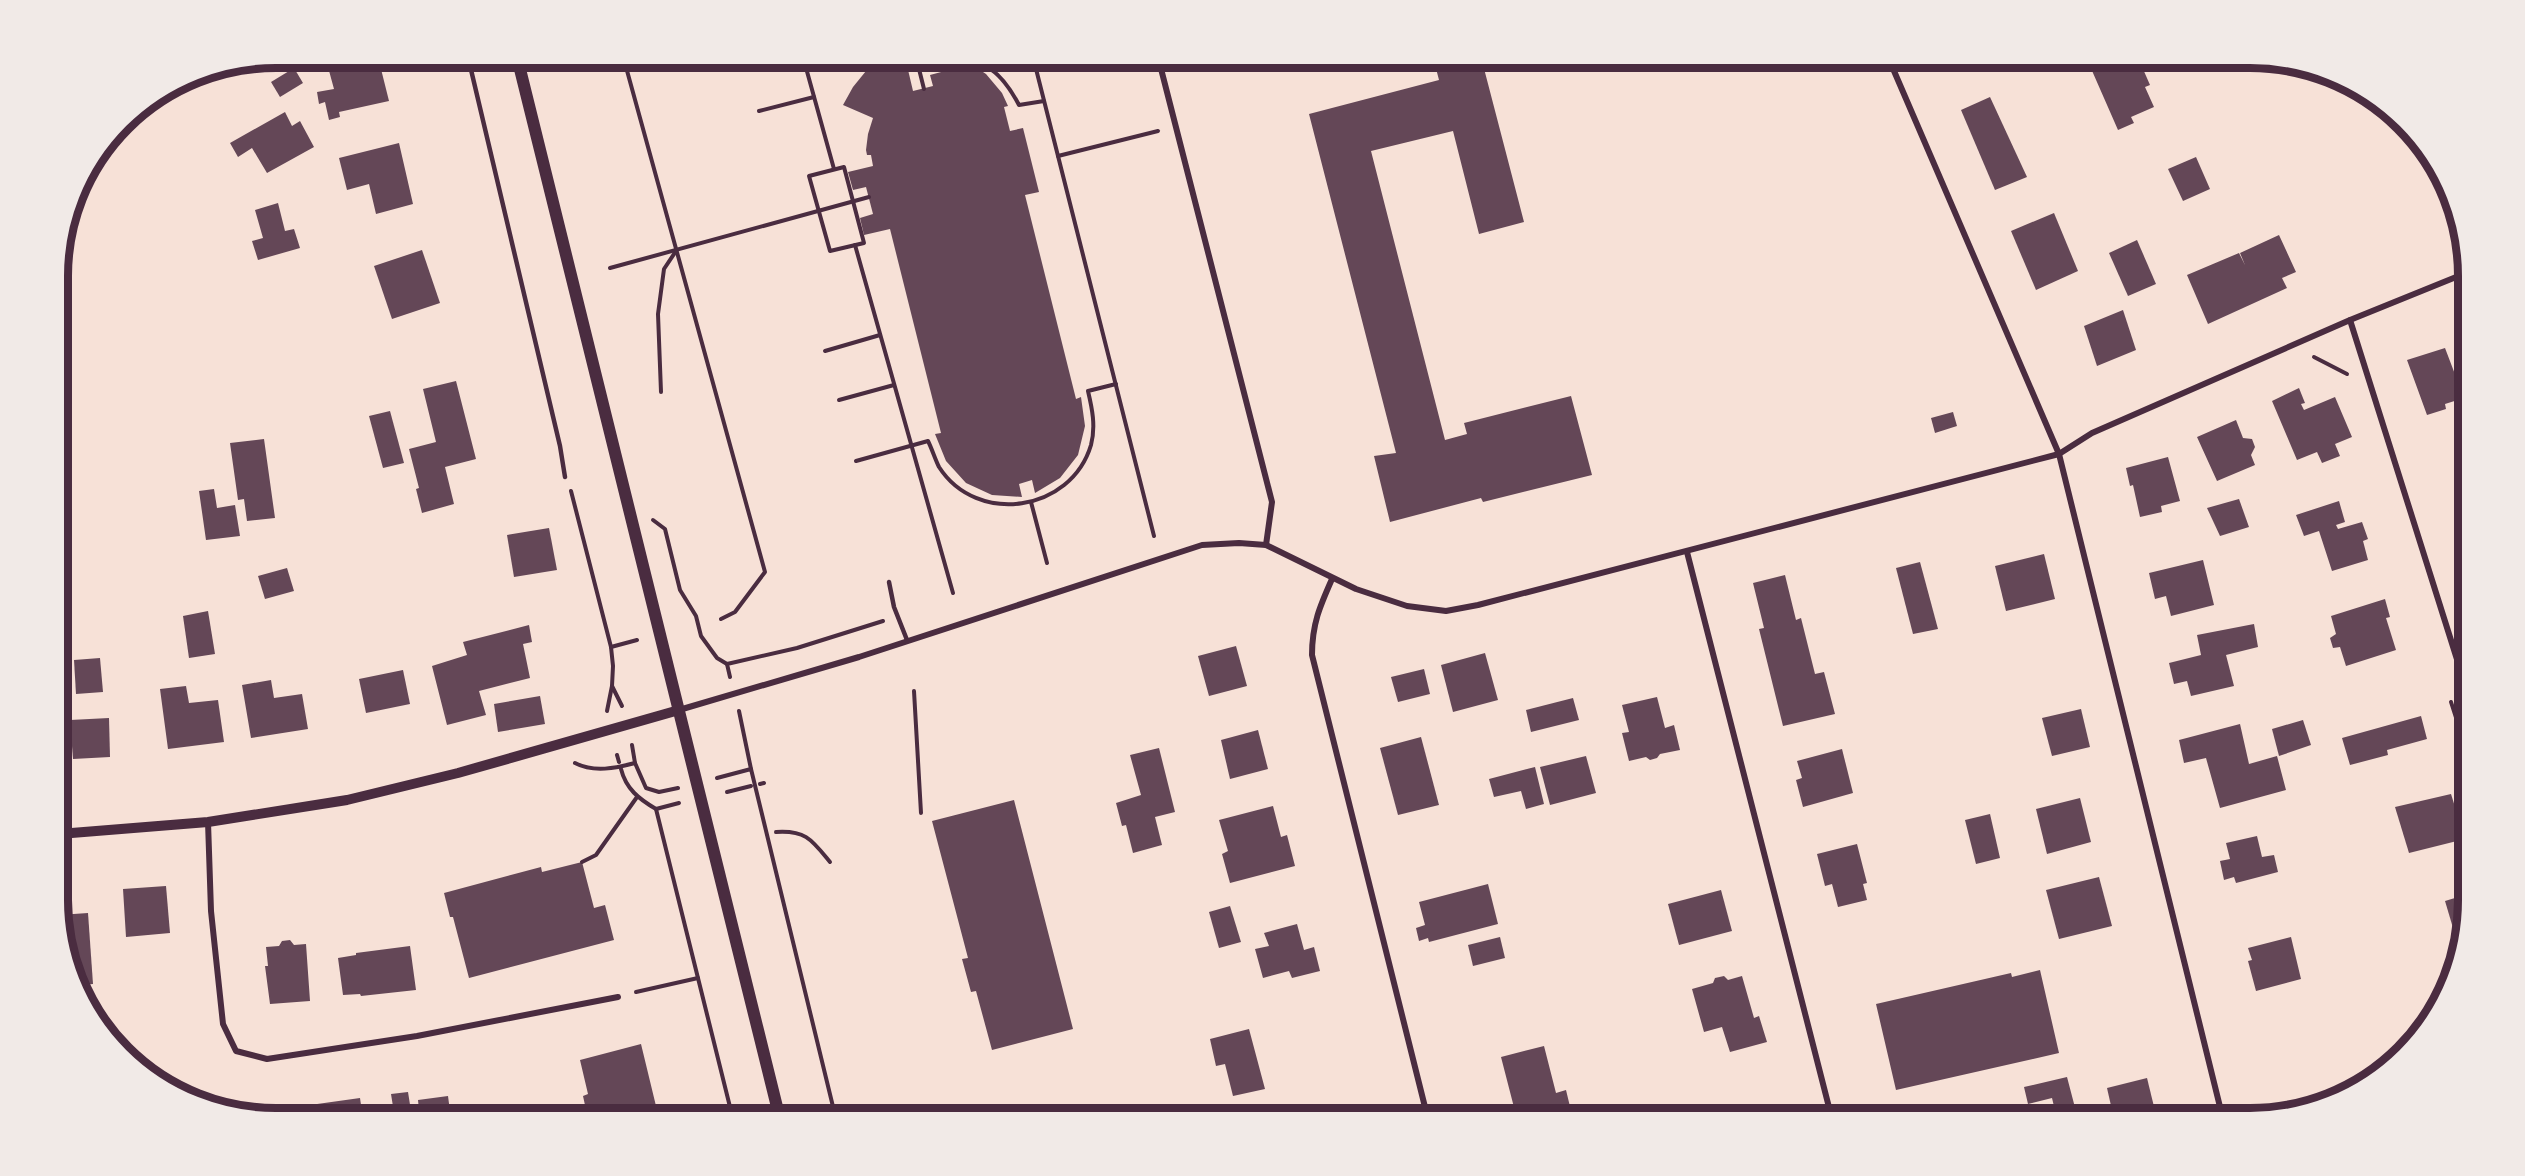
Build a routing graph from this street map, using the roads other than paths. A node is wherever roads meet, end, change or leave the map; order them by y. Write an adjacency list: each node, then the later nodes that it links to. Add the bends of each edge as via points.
1 (471, 68): 8 (lane)
2 (520, 68): 15 (main road)
3 (1161, 68): 9 (street, via 1272,502)
4 (1893, 68): 7 (street)
5 (2458, 276): 6 (street)
6 (2350, 320): 7 (street, via 2092,433); 14 (street)
7 (2059, 454): 10 (street); 22 (street)
8 (565, 477)
9 (1266, 545): 11 (street); 13 (street, via 1202,545)
10 (1687, 552): 11 (street, via 1446,611 1389,601); 21 (street)
11 (1332, 579): 20 (street, via 1316,614 1312,655)
12 (889, 582): 13 (lane)
13 (907, 640): 15 (street)
14 (2458, 662)
15 (679, 710): 16 (street, via 372,795); 19 (main road)
16 (207, 822): 17 (street); 18 (street, via 211,911 223,1024 236,1052 267,1059 417,1036)
17 (68, 833)
18 (618, 997)
19 (777, 1108)
20 (1425, 1108)
21 (1829, 1108)
22 (2220, 1108)

